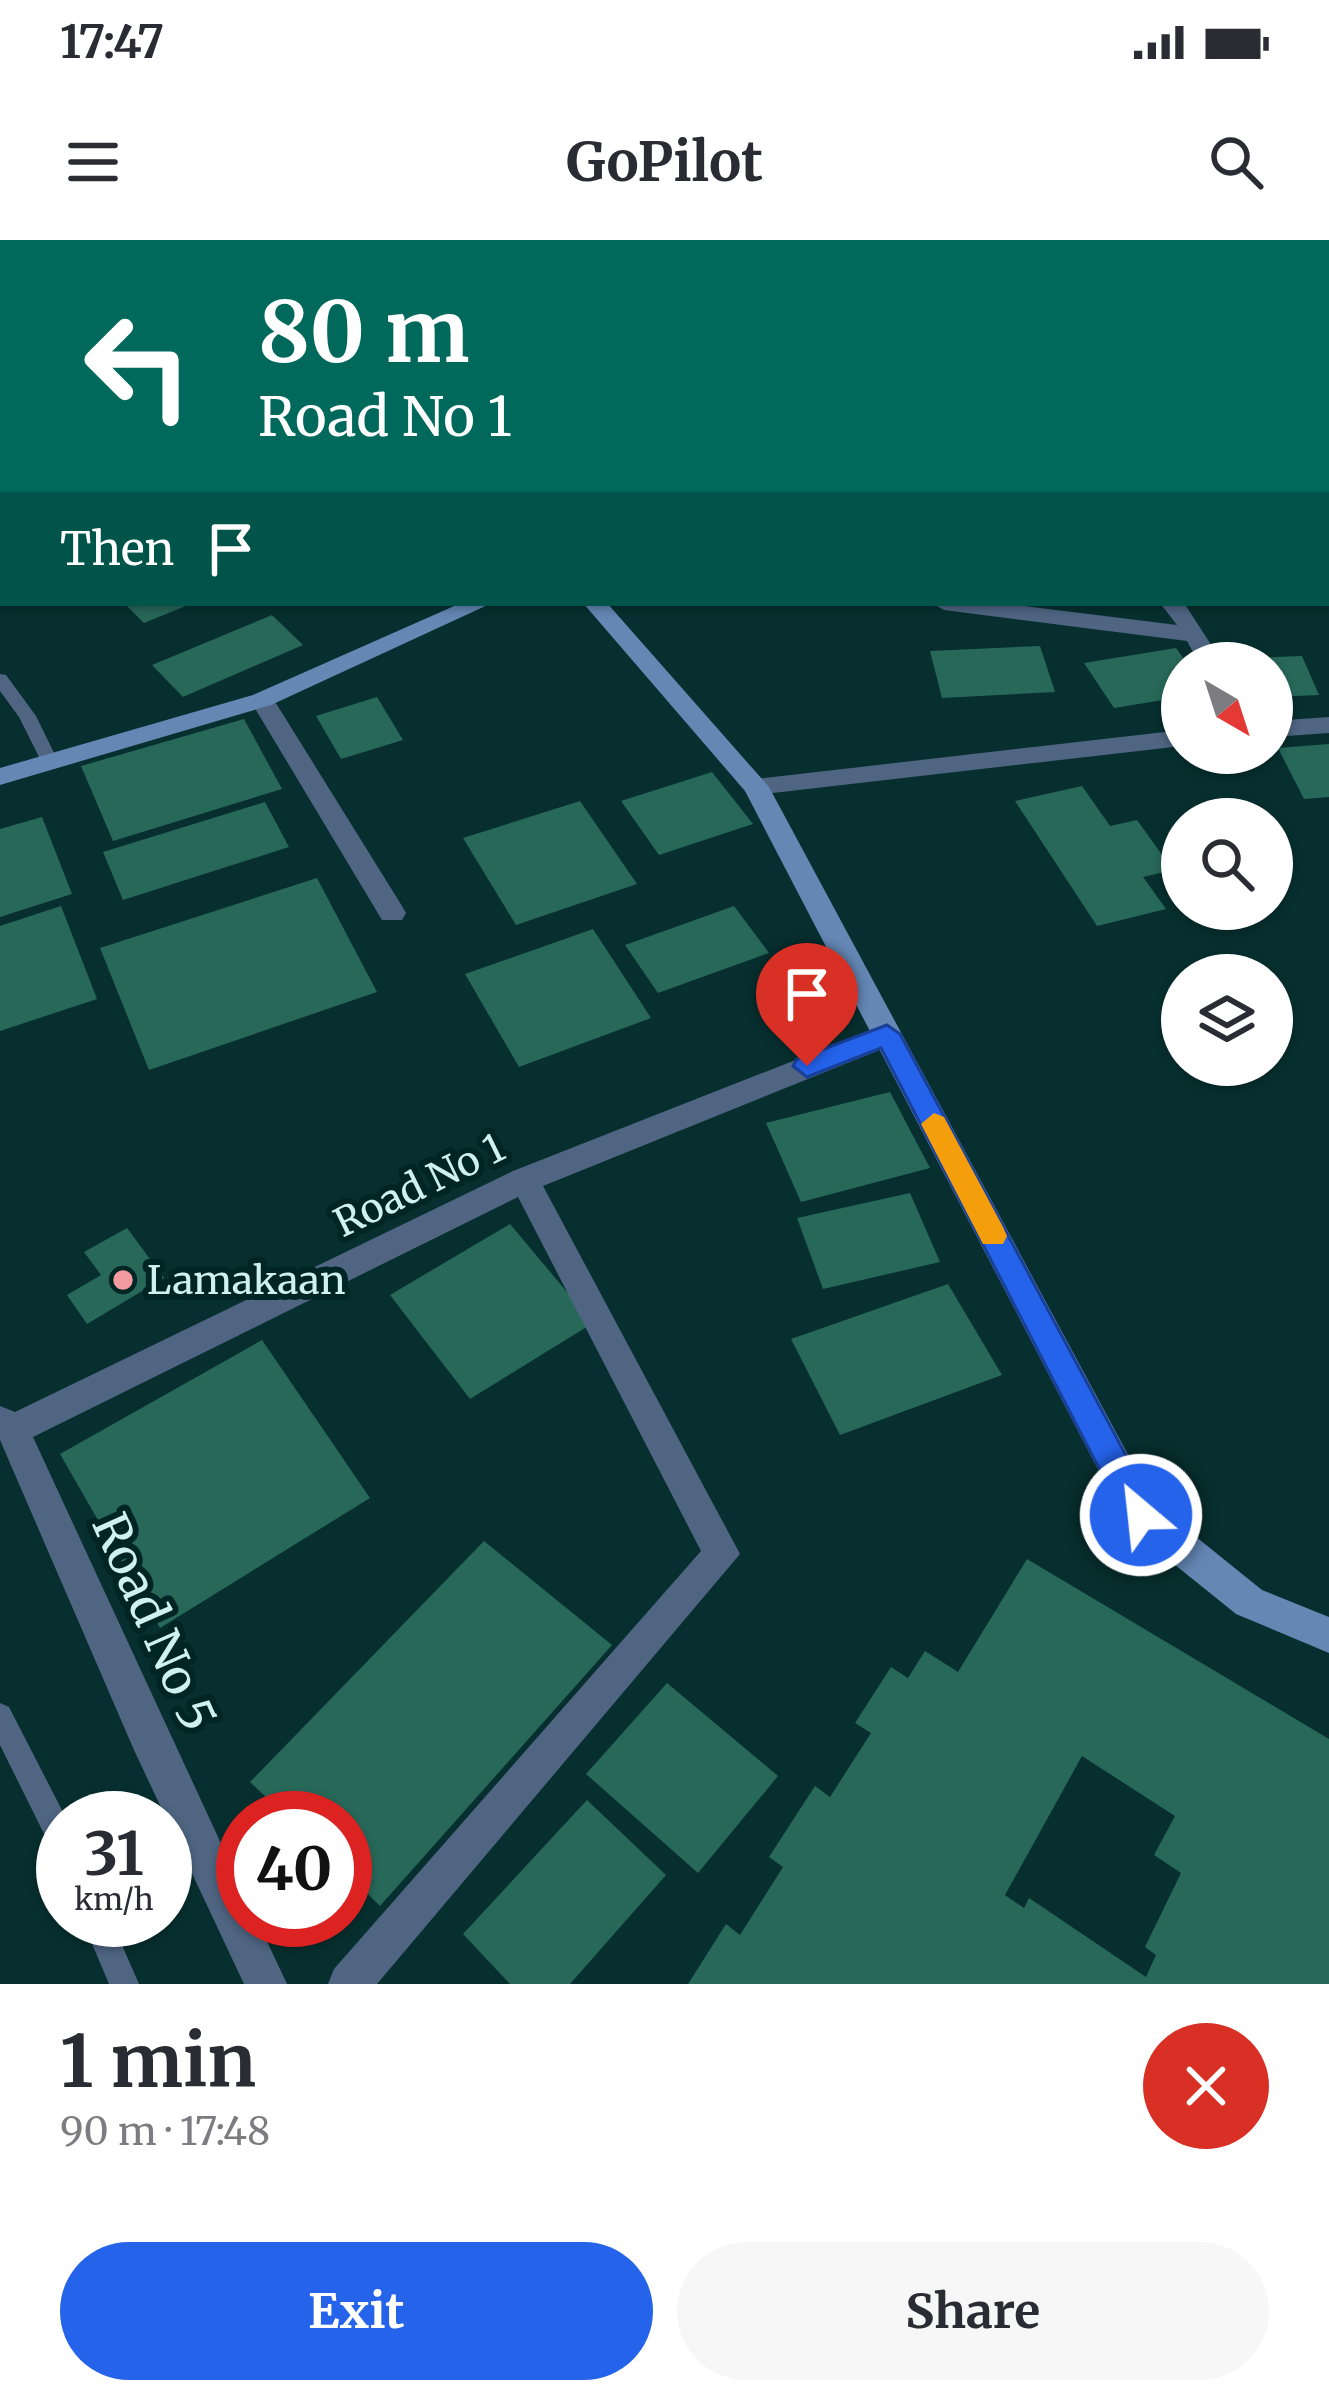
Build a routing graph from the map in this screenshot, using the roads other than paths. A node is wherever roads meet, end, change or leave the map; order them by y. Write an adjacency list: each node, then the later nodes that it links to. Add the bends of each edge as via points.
1 (473, 606): 8 (street)
2 (599, 606): 14 (street)
3 (968, 606): 5 (street)
4 (1174, 606): 5 (street)
5 (1196, 635): 6 (street)
6 (1200, 642)
7 (0, 680): 12 (lane)
8 (262, 700): 12 (street); 15 (street)
9 (1329, 725): 10 (street)
10 (1293, 728)
11 (1161, 740): 14 (street)
12 (49, 760): 13 (street)
13 (0, 777)
14 (756, 788): 16 (street)
15 (392, 914)
16 (887, 1034): 17 (street, Road No 1); 19 (street, via 1141,1515 1250,1602)
17 (524, 1180): 18 (street, Road No 1); 25 (street, via 722,1554)
18 (7, 1425): 24 (street, Road No 5)
19 (1329, 1635)
20 (0, 1716): 21 (lane)
21 (38, 1791)
22 (108, 1947): 23 (lane)
23 (124, 1984)
24 (266, 1984)
25 (349, 1984)

